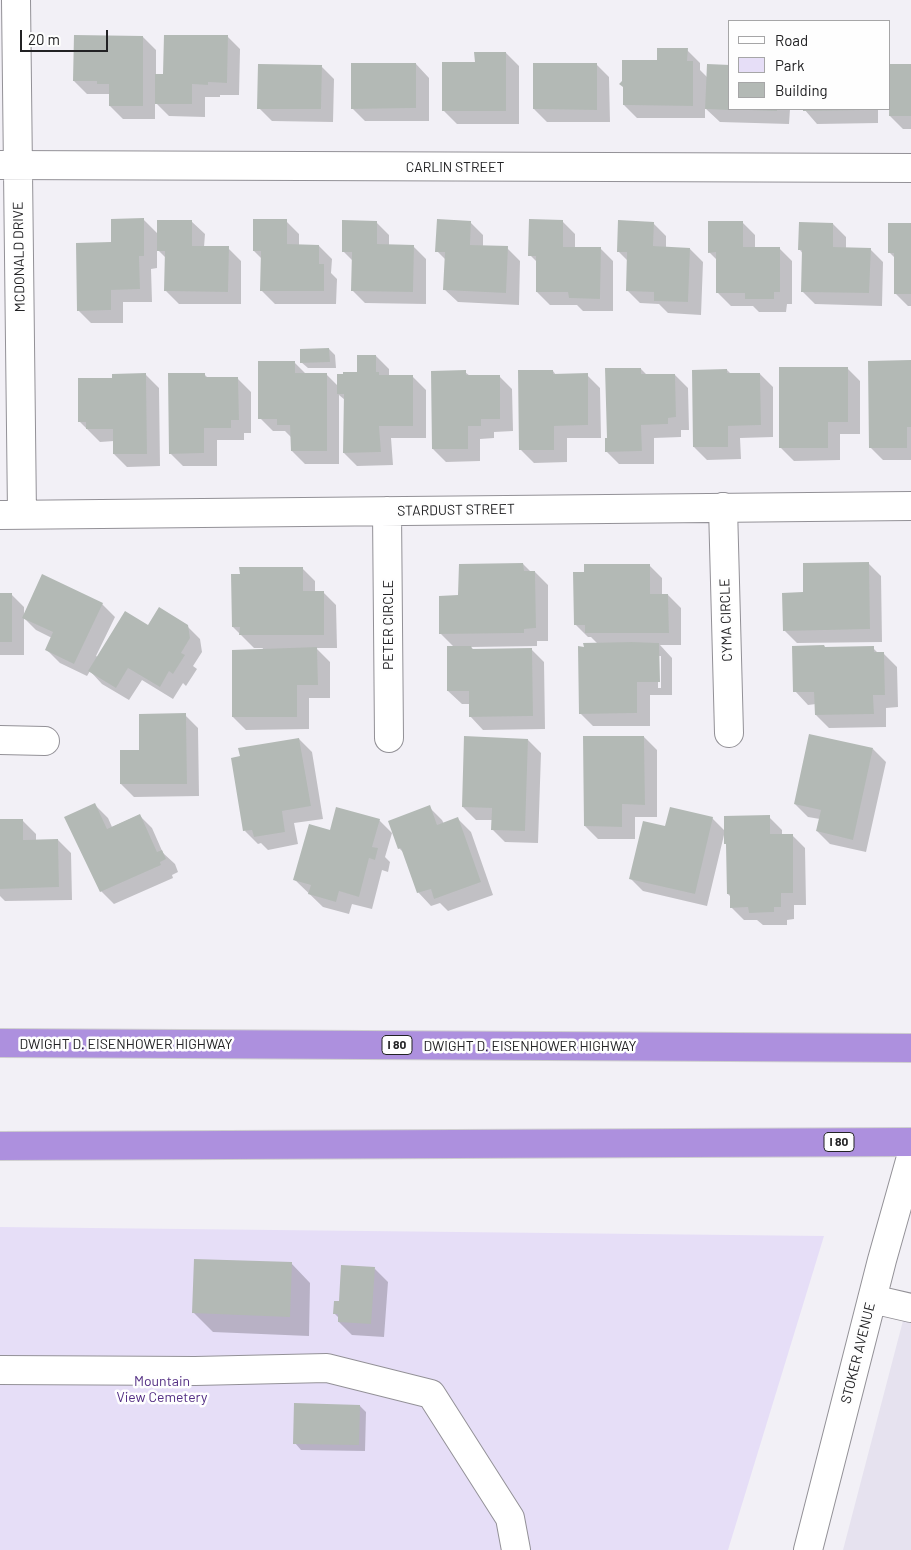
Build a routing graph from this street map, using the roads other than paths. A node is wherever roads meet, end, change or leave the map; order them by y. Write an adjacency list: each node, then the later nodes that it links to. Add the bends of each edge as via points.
1 (16, 0): 2 (street, MCDONALD DRIVE)
2 (9, 165): 3 (street, CARLIN STREET); 7 (street, MCDONALD DRIVE)
3 (911, 168)
4 (911, 506): 5 (street, STARDUST STREET)
5 (723, 507): 6 (street, STARDUST STREET); 8 (street, CYMA CIRCLE)
6 (388, 511): 7 (street, STARDUST STREET); 9 (street, PETER CIRCLE)
7 (11, 514)
8 (729, 733)
9 (389, 738)
10 (0, 740): 11 (street)
11 (45, 741)
12 (0, 1043): 13 (highway, DWIGHT D. EISENHOWER HIGHWAY / I 80)
13 (911, 1048)
14 (911, 1142): 15 (highway, I 80)
15 (0, 1146)
16 (911, 1157): 17 (street, STOKER AVENUE)
17 (872, 1299): 18 (street); 21 (street, STOKER AVENUE)
18 (911, 1308)
19 (0, 1370): 20 (street, via 327,1368 431,1394 510,1518)
20 (516, 1550)
21 (808, 1550)

